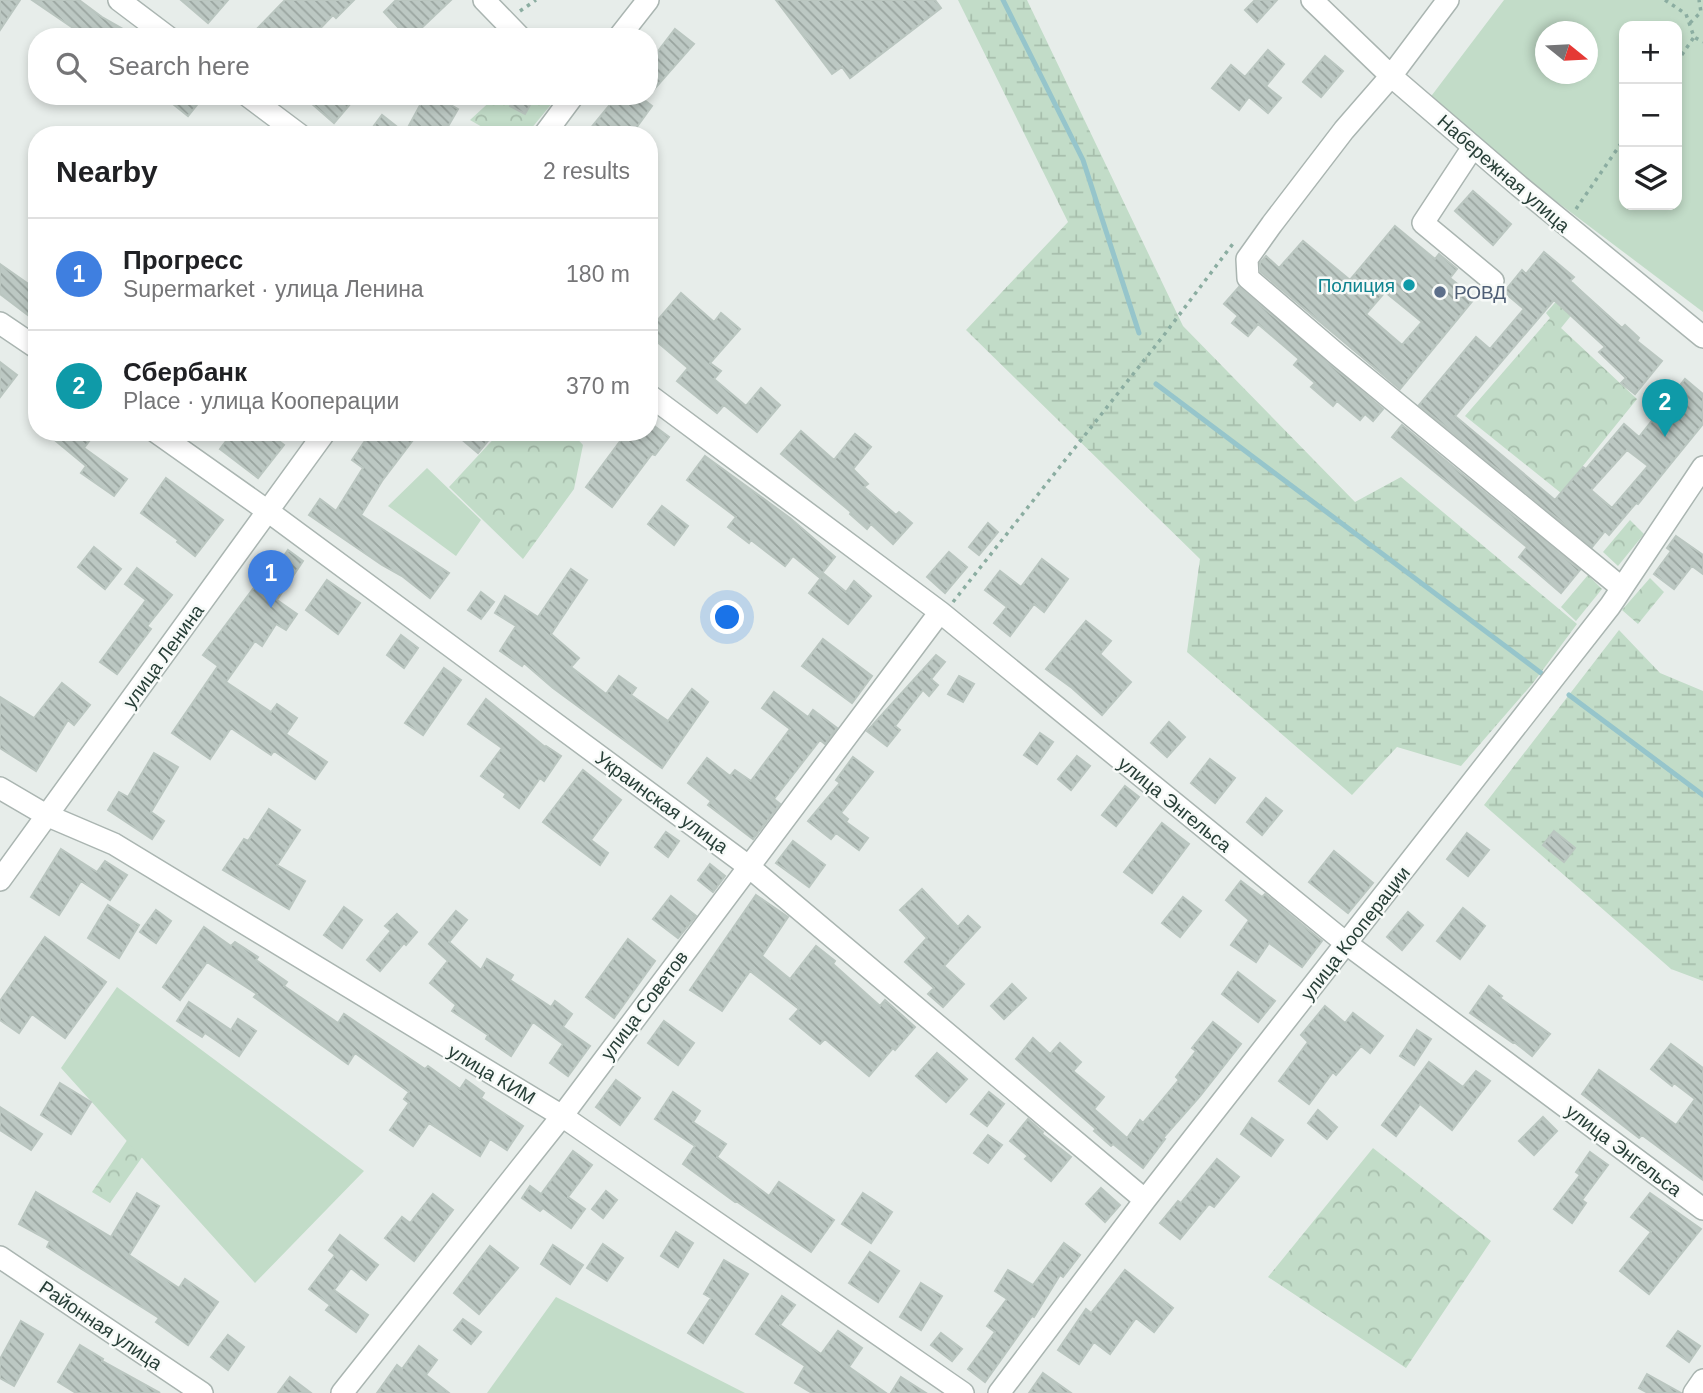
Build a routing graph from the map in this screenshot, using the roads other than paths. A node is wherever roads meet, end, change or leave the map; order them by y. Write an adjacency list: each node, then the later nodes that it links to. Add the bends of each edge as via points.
1 (119, 0): 6 (street)
2 (484, 0): 7 (street)
3 (648, 0): 8 (street)
4 (1312, 0): 9 (street, Набережная улица)
5 (1448, 0): 9 (street)
6 (156, 28)
7 (511, 28)
8 (626, 28)
9 (1391, 76): 14 (street, Набережная улица); 24 (street, via 1344,130 1247,259 1248,278)
10 (260, 105): 12 (street)
11 (566, 105): 13 (street)
12 (288, 126)
13 (551, 126)
14 (1473, 147): 15 (street, via 1423,223); 17 (street, Набережная улица)
15 (1493, 281)
16 (0, 323): 18 (street)
17 (1703, 337)
18 (28, 342)
19 (658, 402): 25 (street, улица Энгельса)
20 (169, 441): 23 (street, Украинская улица)
21 (319, 441): 23 (street, улица Ленина)
22 (1703, 467): 24 (street, улица Кооперации)
23 (269, 512): 27 (street, улица Ленина); 28 (street, Украинская улица)
24 (1622, 588): 30 (street, улица Кооперации)
25 (940, 612): 28 (street, улица Советов); 30 (street, улица Энгельса)
26 (0, 788): 27 (street, улица КИМ)
27 (46, 815): 29 (street, улица Ленина); 31 (street, улица КИМ, via 114,844)
28 (748, 866): 31 (street, улица Советов); 32 (street, Украинская улица)
29 (0, 880)
30 (1347, 944): 32 (street, улица Кооперации); 33 (street, улица Энгельса)
31 (562, 1116): 37 (street, улица Советов); 38 (street, улица КИМ)
32 (1145, 1200): 39 (street, улица Кооперации)
33 (1703, 1209)
34 (0, 1257): 36 (street, Районная улица)
35 (1703, 1380): 40 (street)
36 (202, 1393)
37 (342, 1393)
38 (963, 1393)
39 (999, 1393)
40 (1694, 1393)

